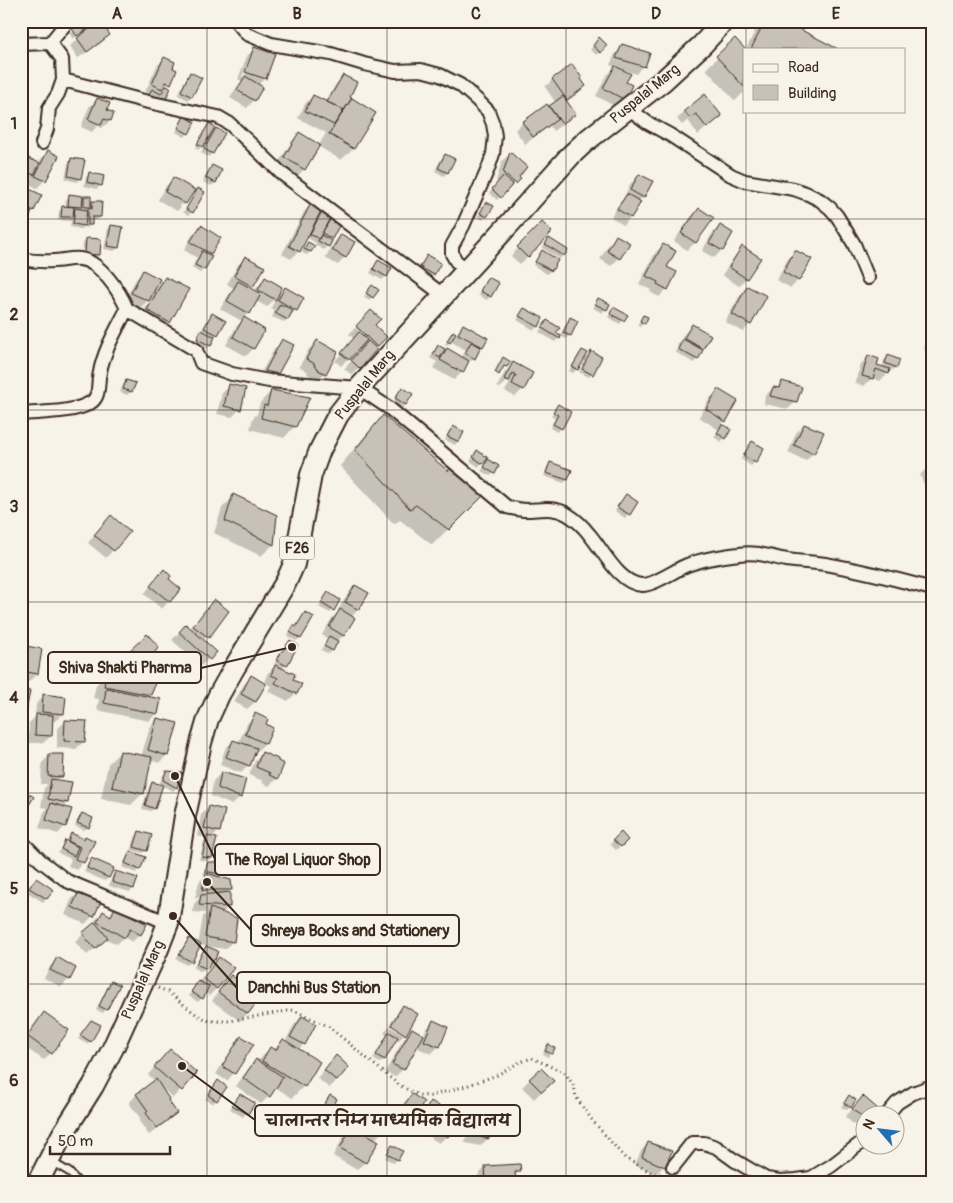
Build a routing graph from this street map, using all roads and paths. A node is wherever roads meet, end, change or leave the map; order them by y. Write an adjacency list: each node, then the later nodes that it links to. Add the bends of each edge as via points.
1 (68, 21): 4 (street)
2 (236, 21): 10 (street, via 247,34 271,44 331,54 395,71 422,70 440,75 460,86 488,111 494,124 493,154 452,246 456,261)
3 (724, 21): 7 (main road, Puspalal Marg / F26, via 664,80)
4 (50, 43): 5 (street); 6 (street, via 62,59)
5 (21, 44)
6 (63, 80): 8 (street, via 49,108); 12 (street, via 218,117 230,124 281,173)
7 (628, 108): 10 (main road, Puspalal Marg / F26, via 570,156); 11 (street, via 731,175 794,190 820,200 837,216 854,244)
8 (42, 143)
9 (21, 259): 13 (street, via 50,262 82,259 96,266 109,279)
10 (467, 270): 12 (main road, Puspalal Marg / F26)
11 (868, 278)
12 (443, 295): 14 (main road, Puspalal Marg / F26)
13 (127, 308): 14 (street, via 196,350 201,363 232,374 269,381); 15 (street, via 110,341 100,372 97,396 91,403 76,409)
14 (359, 388): 16 (street, via 507,506 557,510 572,518 589,533 622,576 636,584 650,584 696,562 749,552 824,564); 18 (main road, Puspalal Marg / F26, via 338,415 320,450 311,475 294,564 286,582 233,670 208,719 185,816)
15 (21, 414)
16 (932, 588)
17 (21, 841): 18 (street, via 67,881)
18 (168, 922): 19 (main road, Puspalal Marg / F26)
19 (144, 982): 23 (main road, Puspalal Marg / F26, via 93,1086); 24 (path, via 168,992 197,1015 209,1020 229,1022 293,1010 328,1026 399,1085 418,1095 430,1096 466,1086 532,1058 565,1074 592,1120 625,1158 654,1174)
20 (932, 1086): 21 (street, via 913,1093)
21 (894, 1106)
22 (856, 1147): 24 (street, via 811,1178 780,1181 766,1179 716,1147 692,1143)
23 (49, 1160): 25 (main road, Puspalal Marg / F26); 26 (lane, via 69,1172)
24 (670, 1171)
25 (38, 1182)
26 (78, 1182)

